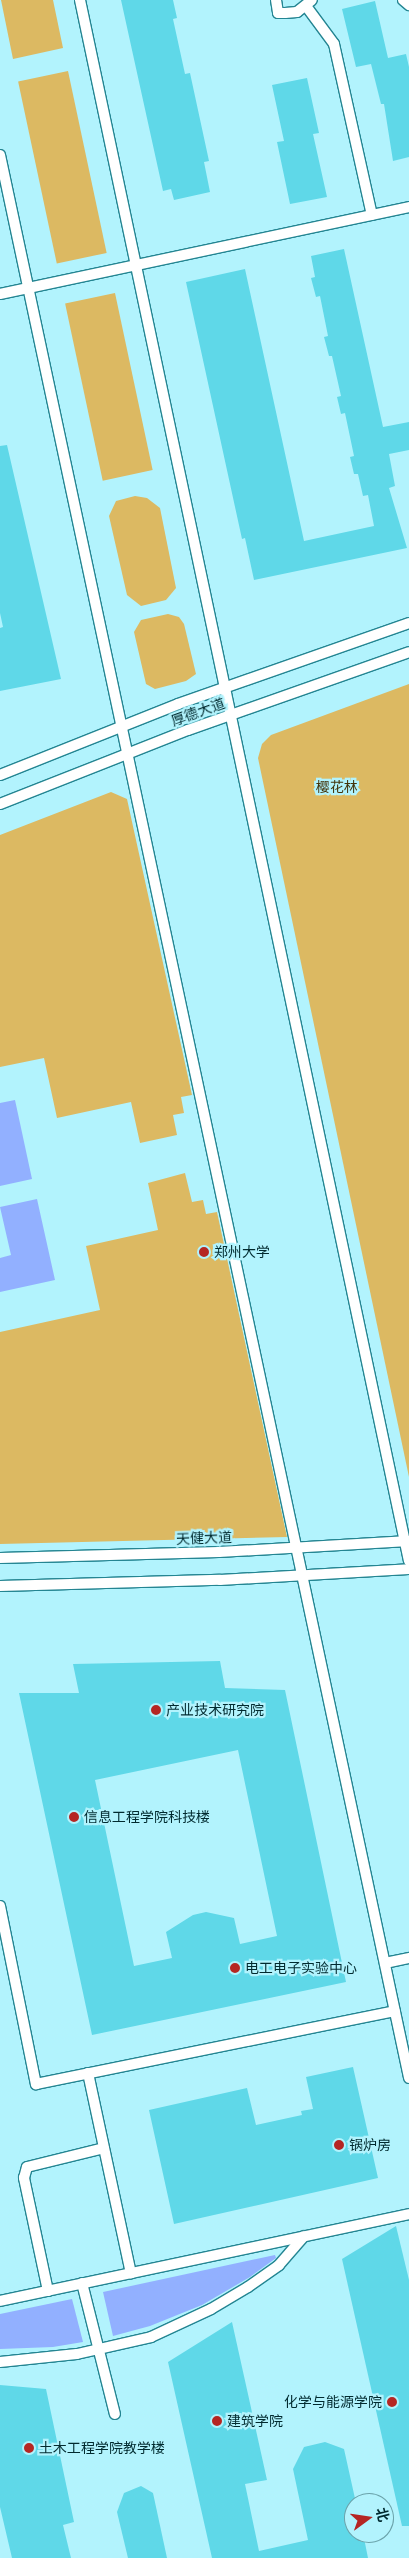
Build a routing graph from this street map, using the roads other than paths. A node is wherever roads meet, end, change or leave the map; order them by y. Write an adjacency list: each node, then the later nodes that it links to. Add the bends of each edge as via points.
1 (80, 0): 9 (lane)
2 (276, 0): 4 (lane, via 278,13 297,12)
3 (403, 0): 5 (lane)
4 (309, 3): 8 (lane, via 334,44)
5 (409, 5)
6 (0, 155): 10 (lane)
7 (409, 207): 8 (lane)
8 (372, 215): 9 (lane)
9 (136, 266): 10 (lane); 14 (lane)
10 (28, 288): 11 (lane); 16 (lane)
11 (0, 294)
12 (409, 623): 14 (lane, 厚德大道)
13 (409, 652): 15 (lane, 厚德大道)
14 (225, 688): 15 (lane); 16 (lane, 厚德大道)
15 (231, 715): 17 (lane, 厚德大道); 20 (lane)
16 (122, 727): 17 (lane); 18 (lane, 厚德大道)
17 (128, 754): 19 (lane, 厚德大道); 21 (lane)
18 (0, 775)
19 (0, 804)
20 (407, 1541): 21 (lane, 天健大道); 23 (lane)
21 (296, 1547): 22 (lane, 天健大道); 25 (lane)
22 (0, 1558)
23 (409, 1561)
24 (409, 1569): 25 (lane)
25 (302, 1575): 26 (lane); 29 (lane)
26 (0, 1586)
27 (0, 1906): 31 (lane, via 36,2084)
28 (409, 1958): 29 (lane)
29 (385, 1963): 30 (lane)
30 (395, 2011): 31 (lane); 32 (lane)
31 (88, 2073): 33 (lane)
32 (409, 2078)
33 (104, 2148): 36 (lane); 38 (lane, via 27,2167 24,2178)
34 (409, 2214): 35 (lane)
35 (304, 2236): 36 (lane); 40 (lane, via 279,2265 210,2309 151,2337)
36 (131, 2273): 37 (lane)
37 (82, 2283): 38 (lane); 40 (lane)
38 (48, 2290): 39 (lane)
39 (0, 2301)
40 (99, 2350): 41 (lane); 42 (lane)
41 (0, 2362)
42 (115, 2414)

